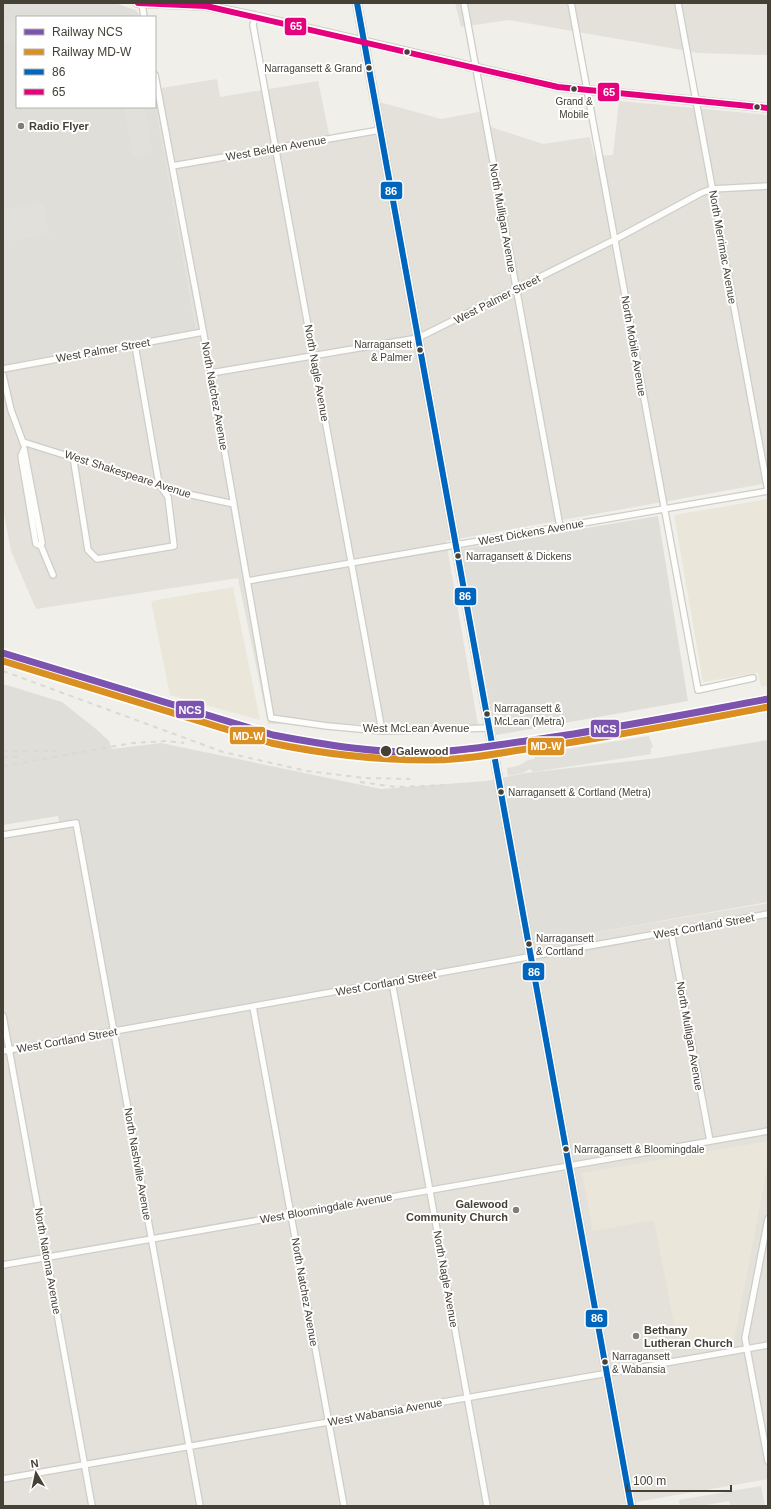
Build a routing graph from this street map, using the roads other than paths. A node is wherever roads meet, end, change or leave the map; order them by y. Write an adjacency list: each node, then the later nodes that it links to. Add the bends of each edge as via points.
1 (140, 3): 6 (street); 7 (street, via 206,6)
2 (358, 3): 8 (street)
3 (464, 3): 9 (street, North Mulligan Avenue)
4 (571, 3): 11 (street, North Mobile Avenue)
5 (678, 3): 12 (street, North Merrimac Avenue)
6 (144, 16)
7 (255, 16): 8 (street); 15 (street, North Nagle Avenue, via 253,25)
8 (364, 41): 9 (street); 14 (street)
9 (476, 69): 11 (street); 20 (street, North Mulligan Avenue)
10 (156, 80): 16 (street, North Natchez Avenue)
11 (587, 91): 12 (street); 19 (street, North Mobile Avenue)
12 (696, 102): 13 (street); 18 (street, North Merrimac Avenue)
13 (768, 108)
14 (380, 130): 15 (street, West Belden Avenue); 22 (street)
15 (276, 148): 16 (street, West Belden Avenue); 24 (street, North Nagle Avenue)
16 (172, 166): 21 (street, North Natchez Avenue)
17 (768, 186): 18 (street, West Palmer Street)
18 (712, 189): 19 (street, West Palmer Street); 31 (street, North Merrimac Avenue)
19 (614, 240): 20 (street, West Palmer Street); 33 (street, North Mobile Avenue)
20 (516, 289): 22 (street, West Palmer Street); 34 (street, North Mulligan Avenue)
21 (203, 332): 23 (street, West Palmer Street); 26 (street, North Natchez Avenue)
22 (418, 338): 24 (street, West Palmer Street); 35 (street)
23 (135, 345): 25 (street, West Palmer Street); 30 (street)
24 (313, 356): 26 (street, West Palmer Street); 36 (street, North Nagle Avenue)
25 (3, 368)
26 (211, 373): 32 (street, North Natchez Avenue)
27 (3, 374): 28 (street, via 11,410)
28 (23, 442): 29 (street, West Shakespeare Avenue); 37 (street, via 41,546)
29 (73, 456): 30 (street, West Shakespeare Avenue); 30 (street, via 88,550 97,559 174,546 168,497)
30 (160, 484): 32 (street, West Shakespeare Avenue, via 192,495)
31 (768, 491): 33 (street, West Dickens Avenue)
32 (234, 504): 38 (street, North Natchez Avenue)
33 (664, 509): 34 (street, West Dickens Avenue); 39 (street, North Mobile Avenue, via 698,690)
34 (560, 527): 35 (street, West Dickens Avenue)
35 (456, 545): 36 (street, West Dickens Avenue); 41 (street)
36 (351, 563): 38 (street, West Dickens Avenue); 42 (street, North Nagle Avenue)
37 (52, 575)
38 (247, 580): 40 (street, North Natchez Avenue)
39 (753, 678)
40 (271, 718): 42 (street, West McLean Avenue)
41 (489, 728): 42 (street, West McLean Avenue); 46 (street)
42 (382, 731)
43 (3, 835): 50 (street, North Nashville Avenue, via 76,823)
44 (768, 914): 45 (street, West Cortland Street)
45 (671, 932): 46 (street, West Cortland Street); 53 (street, North Mulligan Avenue)
46 (531, 957): 47 (street, West Cortland Street); 54 (street)
47 (392, 982): 48 (street, West Cortland Street); 55 (street, North Nagle Avenue)
48 (252, 1007): 50 (street, West Cortland Street); 56 (street, North Natchez Avenue)
49 (3, 1016): 51 (street, North Natoma Avenue)
50 (114, 1032): 51 (street, West Cortland Street); 58 (street, North Nashville Avenue)
51 (6, 1050): 59 (street, North Natoma Avenue)
52 (768, 1131): 53 (street, West Bloomingdale Avenue)
53 (710, 1141): 54 (street, West Bloomingdale Avenue)
54 (569, 1166): 55 (street, West Bloomingdale Avenue); 63 (street)
55 (430, 1190): 56 (street, West Bloomingdale Avenue); 64 (street, North Nagle Avenue)
56 (291, 1214): 58 (street, West Bloomingdale Avenue); 65 (street, North Natchez Avenue)
57 (768, 1219): 62 (street, via 745,1338)
58 (152, 1238): 59 (street, West Bloomingdale Avenue); 66 (street, North Nashville Avenue)
59 (47, 1257): 60 (street, West Bloomingdale Avenue); 68 (street, North Natoma Avenue)
60 (3, 1264)
61 (768, 1345): 62 (street, West Wabansia Avenue)
62 (747, 1348): 63 (street, West Wabansia Avenue); 67 (street)
63 (606, 1373): 64 (street, West Wabansia Avenue); 74 (street)
64 (467, 1398): 65 (street, West Wabansia Avenue); 73 (street, North Nagle Avenue)
65 (328, 1422): 66 (street, West Wabansia Avenue); 72 (street, North Natchez Avenue)
66 (189, 1446): 68 (street, West Wabansia Avenue); 71 (street, North Nashville Avenue)
67 (768, 1461)
68 (84, 1465): 69 (street, West Wabansia Avenue); 70 (street, North Natoma Avenue)
69 (3, 1479)
70 (92, 1506)
71 (200, 1506)
72 (344, 1506)
73 (487, 1506)
74 (631, 1506)

